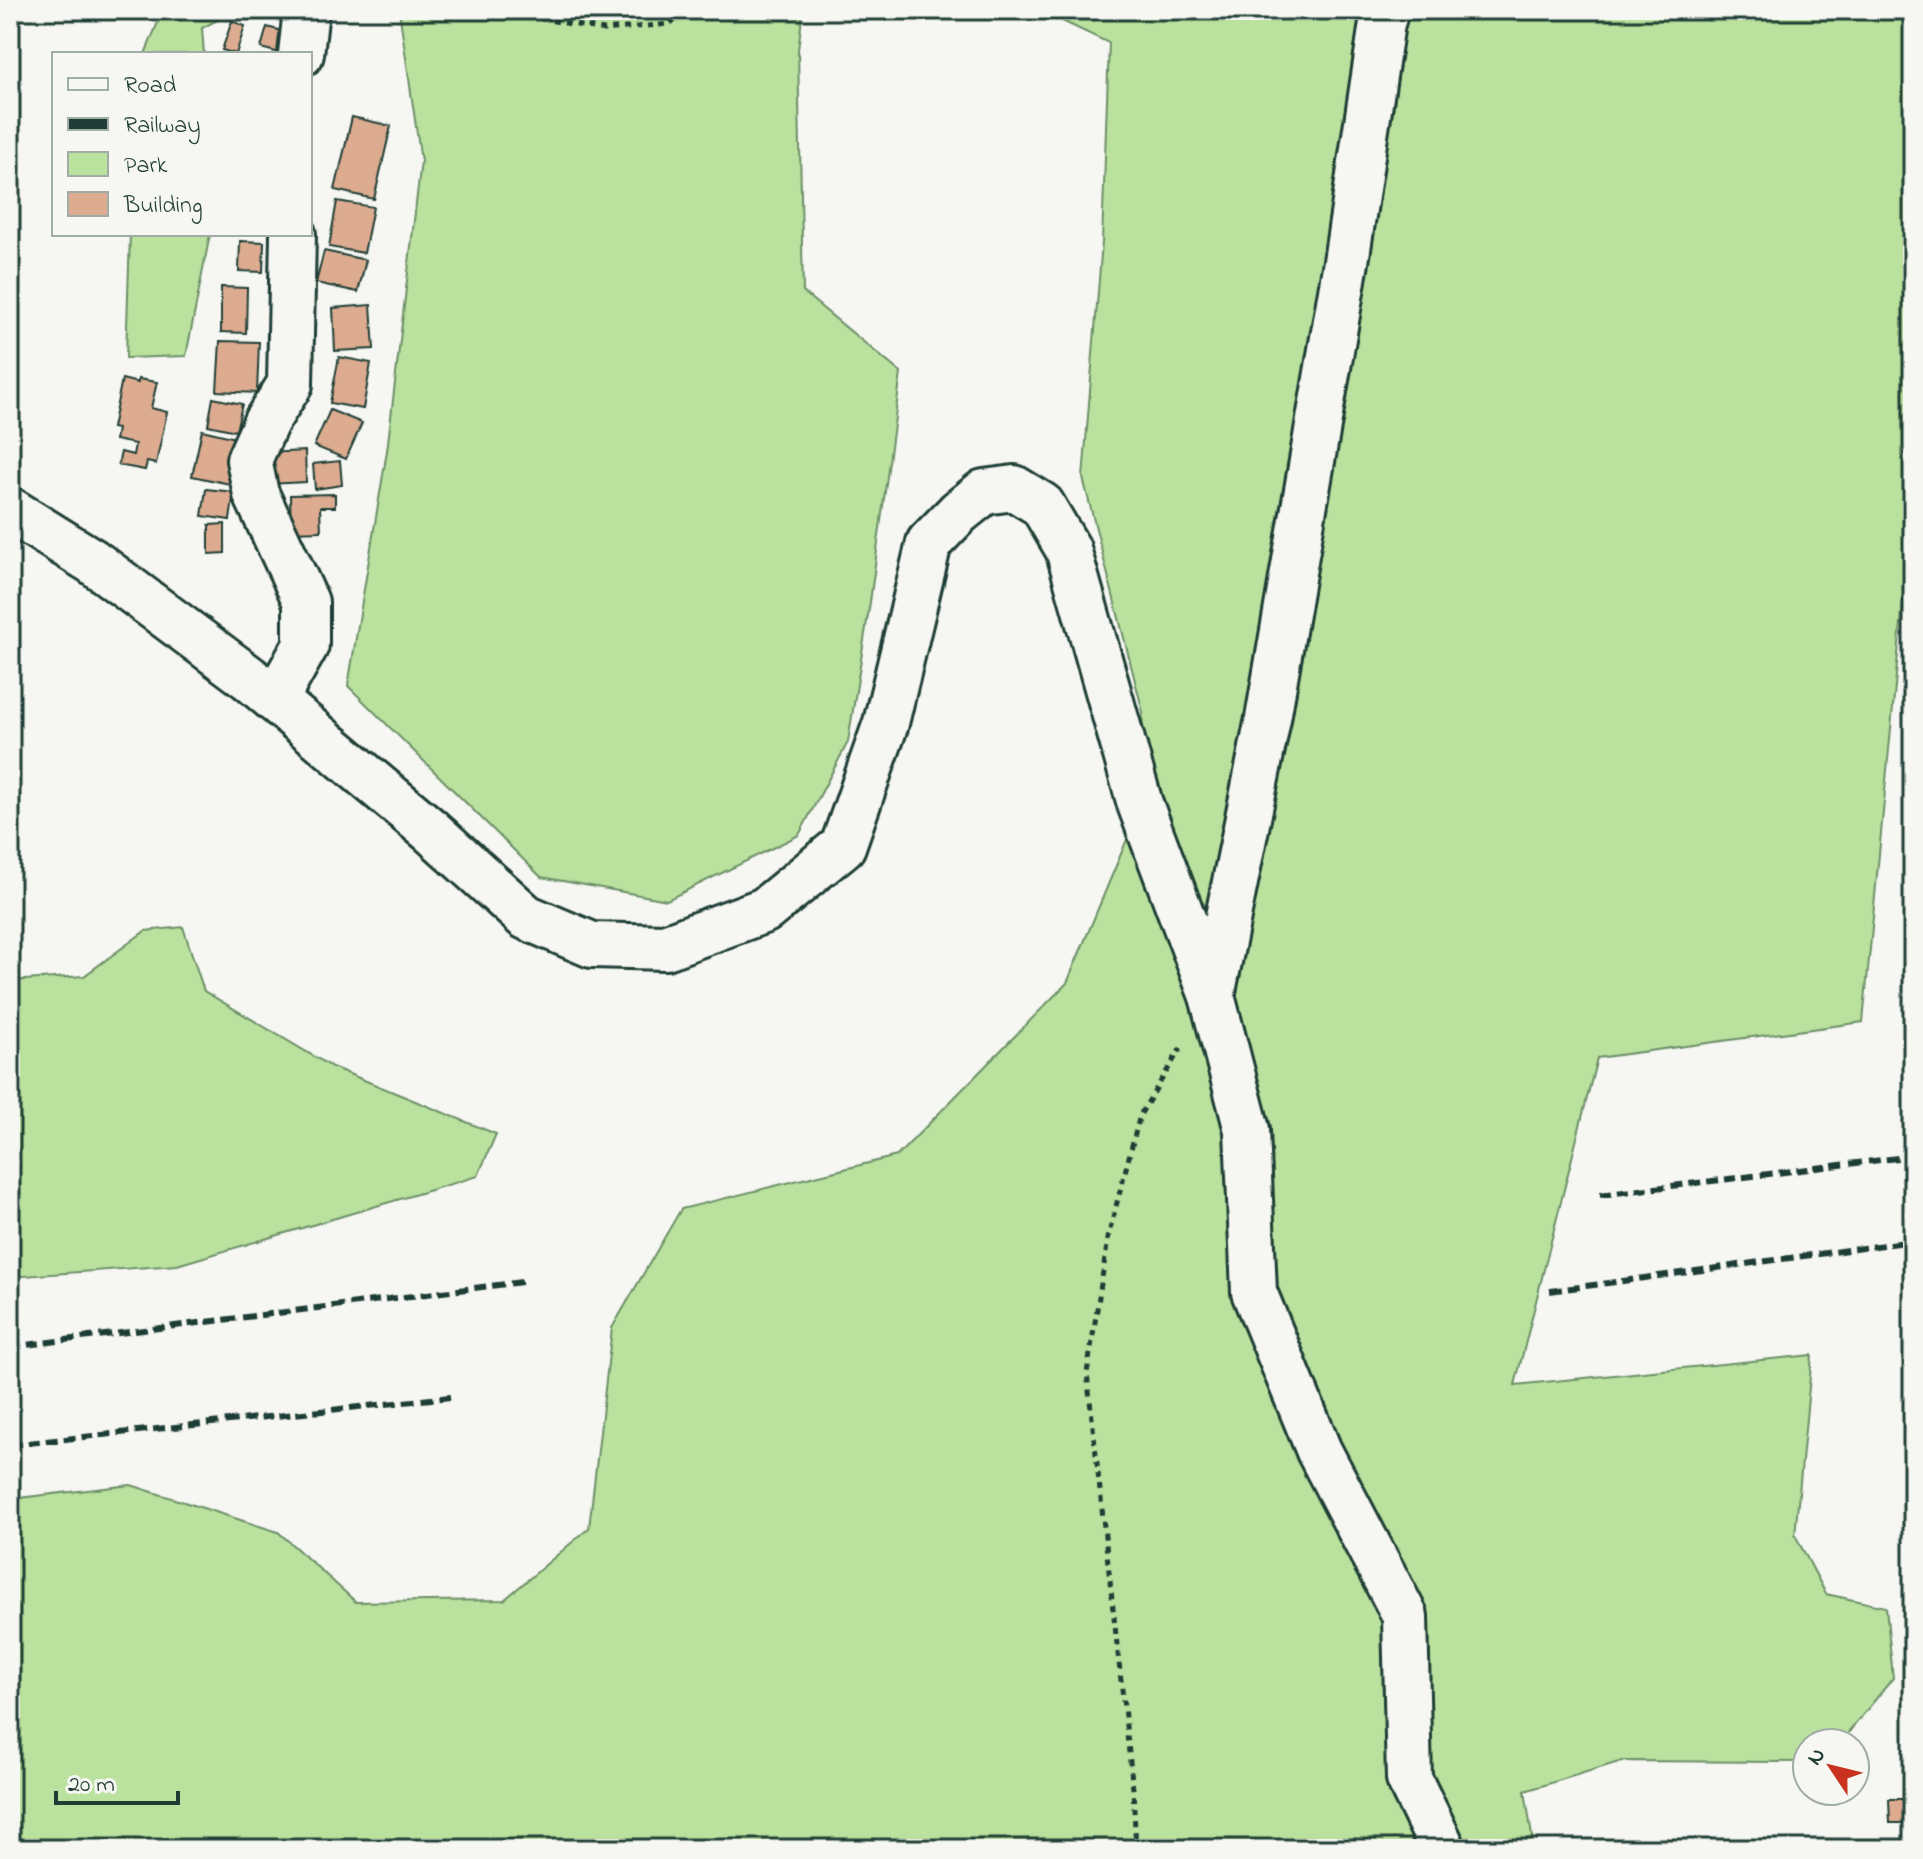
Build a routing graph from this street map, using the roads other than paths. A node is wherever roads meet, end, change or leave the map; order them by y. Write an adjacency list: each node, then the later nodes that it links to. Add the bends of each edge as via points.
1 (306, 10): 3 (street)
2 (1386, 10): 7 (street, via 1268,719)
3 (301, 52)
4 (293, 236): 6 (street, via 290,384 249,460 256,494 306,602 306,645)
5 (10, 510): 6 (street, via 92,561)
6 (275, 700): 7 (street, via 526,917 592,945 665,947 765,910 843,846 886,723 929,543 984,492 1014,488 1042,505 1068,549 1140,804)
7 (1212, 996): 8 (street, via 1247,1130 1254,1292 1319,1451 1405,1616 1409,1779)
8 (1443, 1849)

